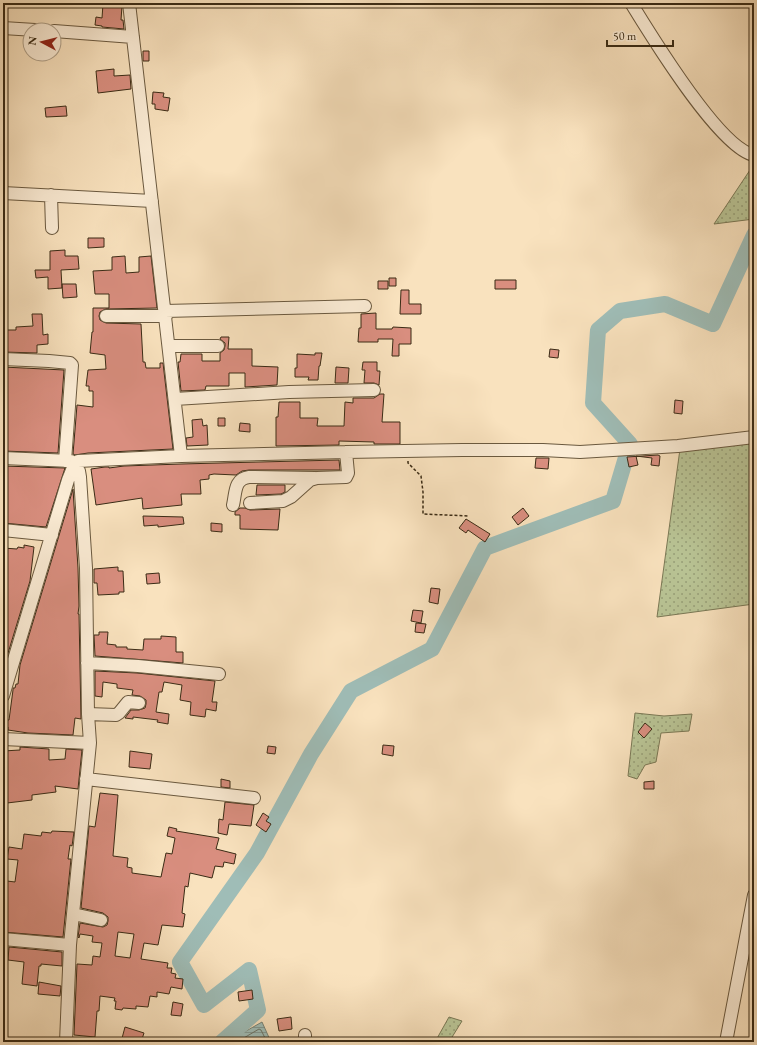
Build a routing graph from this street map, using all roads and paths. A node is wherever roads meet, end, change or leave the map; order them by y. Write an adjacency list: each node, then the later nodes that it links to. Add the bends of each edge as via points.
1 (129, 3): 6 (street)
2 (631, 3): 7 (street, via 665,58 710,118 733,142 748,154)
3 (3, 28): 4 (street)
4 (22, 29)
5 (62, 32): 6 (street)
6 (133, 37): 10 (street)
7 (754, 155)
8 (3, 193): 9 (street)
9 (51, 195): 10 (street); 11 (street)
10 (152, 201): 13 (street)
11 (52, 228)
12 (365, 306): 13 (street)
13 (166, 313): 14 (street); 15 (street)
14 (106, 316)
15 (169, 346): 16 (street); 19 (street)
16 (218, 346)
17 (3, 360): 25 (street, via 49,361 72,365)
18 (374, 390): 19 (street)
19 (175, 399): 23 (street)
20 (754, 437): 21 (street, via 678,446 580,452)
21 (406, 451): 22 (street); 29 (path, via 408,463 420,476 423,514)
22 (346, 452): 23 (street); 26 (street, via 346,477)
23 (181, 456): 25 (street)
24 (3, 458): 25 (street)
25 (72, 462): 31 (street); 32 (street, via 79,471 84,526)
26 (317, 478): 27 (street, via 310,480 287,500); 28 (street, via 242,478 238,482)
27 (250, 503)
28 (233, 505)
29 (469, 516)
30 (3, 530): 31 (street)
31 (52, 535): 34 (street)
32 (87, 663): 33 (street); 36 (street)
33 (218, 674)
34 (3, 696)
35 (139, 703): 36 (street, via 128,702 113,716)
36 (88, 714): 38 (street)
37 (3, 740): 38 (street)
38 (90, 744): 39 (street)
39 (86, 779): 40 (street); 43 (street)
40 (254, 798)
41 (754, 895): 42 (street)
42 (752, 913): 48 (street)
43 (73, 914): 44 (street); 46 (street)
44 (101, 920)
45 (3, 939): 46 (street)
46 (70, 945): 47 (street)
47 (66, 1042)
48 (726, 1042)

